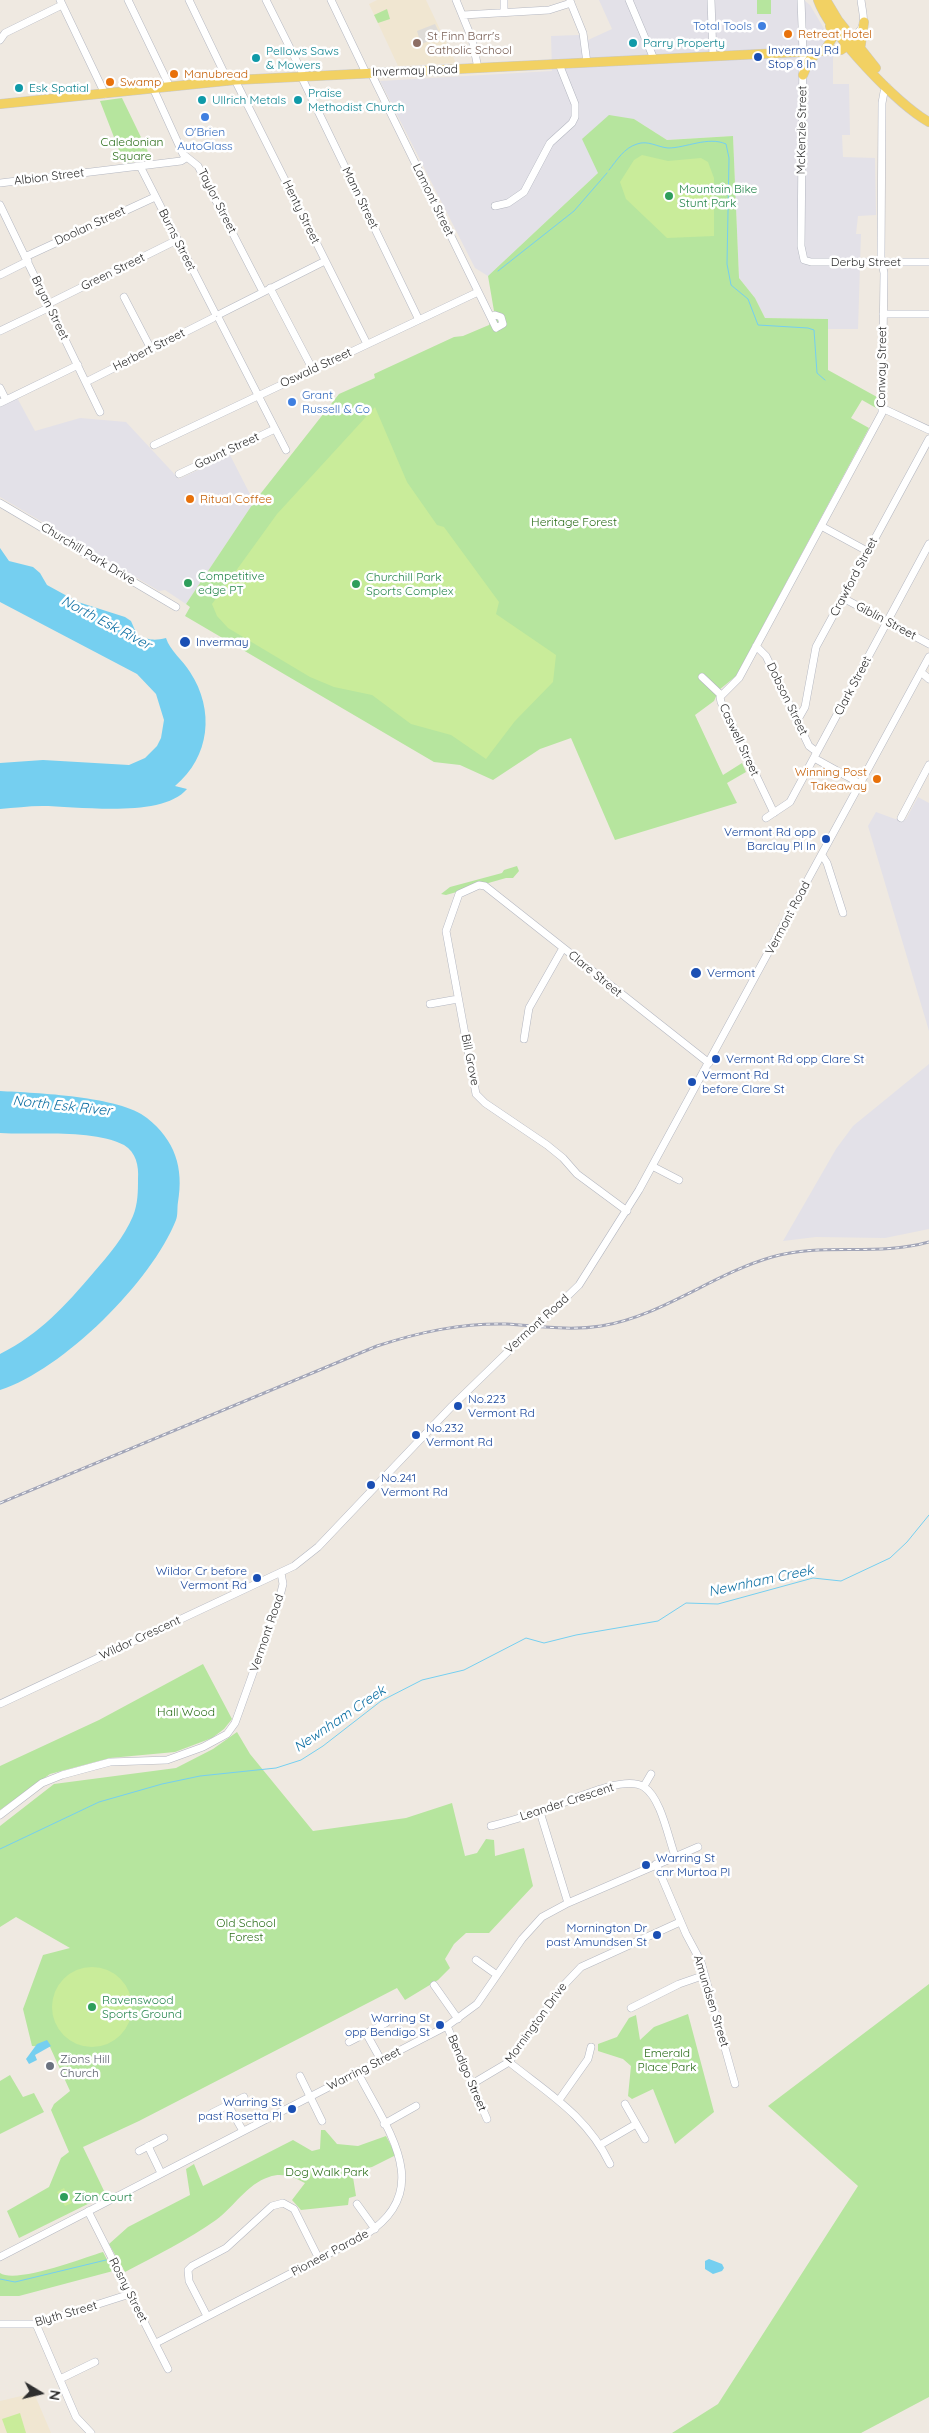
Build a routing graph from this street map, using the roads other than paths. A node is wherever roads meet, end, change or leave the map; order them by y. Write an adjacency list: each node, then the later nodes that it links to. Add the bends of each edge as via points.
1 (128, 0): 33 (street)
2 (189, 0): 32 (street, Henty Street)
3 (266, 0): 31 (street, Mann Street)
4 (331, 0): 29 (street, Lamont Street)
5 (456, 0): 16 (street)
6 (504, 0): 15 (street)
7 (629, 0): 25 (street)
8 (711, 0): 24 (street)
9 (801, 0): 23 (street, McKenzie Street)
10 (818, 0): 17 (main road)
11 (826, 0): 20 (main road)
12 (861, 0): 18 (street)
13 (61, 2): 19 (street, via 5,33); 36 (street)
14 (570, 2): 15 (street, via 549,10); 26 (street, via 583,33)
15 (504, 12): 16 (street)
16 (463, 15): 28 (street)
17 (826, 16): 20 (main road); 21 (main road, via 833,36)
18 (864, 24): 20 (street, via 862,34); 22 (main road)
19 (0, 40)
20 (849, 42): 21 (main road, Invermay Road); 22 (main road); 34 (main road)
21 (825, 50): 23 (main road, Invermay Road); 30 (main road, via 811,59)
22 (860, 50): 34 (main road)
23 (803, 52): 24 (main road, Invermay Road); 30 (street, McKenzie Street)
24 (713, 56): 25 (main road, Invermay Road)
25 (654, 60): 26 (main road, Invermay Road)
26 (587, 63): 27 (main road, Invermay Road)
27 (560, 64): 28 (main road, Invermay Road); 44 (street, via 575,104 575,117 550,143 524,192 508,203)
28 (478, 68): 29 (main road, Invermay Road)
29 (369, 73): 31 (main road, Invermay Road); 54 (street, Lamont Street)
30 (803, 75): 47 (street, McKenzie Street, via 801,246)
31 (302, 76): 32 (main road, Invermay Road); 60 (street, Mann Street)
32 (231, 80): 33 (main road, Invermay Road); 48 (street, Henty Street)
33 (170, 87): 35 (main road, Invermay Road)
34 (888, 87): 38 (main road, via 910,110); 49 (street, Conway Street, via 883,93 882,103)
35 (153, 88): 36 (main road, Invermay Road); 39 (street, Taylor Street)
36 (105, 94): 37 (main road, Invermay Road)
37 (0, 104)
38 (929, 122)
39 (186, 158): 40 (street, Albion Street, via 180,162); 53 (street, Taylor Street, via 198,166)
40 (140, 166): 41 (street, Albion Street); 42 (street, Burns Street)
41 (0, 182)
42 (155, 197): 45 (street, Burns Street); 46 (street, Doolan Street)
43 (0, 205): 46 (street, Bryan Street)
44 (495, 206)
45 (177, 240): 56 (street, Green Street); 59 (street, Burns Street)
46 (27, 259): 51 (street, Doolan Street); 56 (street, Bryan Street)
47 (804, 260): 49 (street, Derby Street)
48 (325, 261): 52 (street, Herbert Street); 63 (street, Henty Street)
49 (882, 262): 50 (street, Derby Street); 57 (street, Conway Street)
50 (929, 262)
51 (0, 275)
52 (270, 288): 53 (street, Herbert Street); 66 (street)
53 (263, 292): 59 (street, Herbert Street)
54 (478, 292): 60 (street, Oswald Street); 61 (street, Lamont Street)
55 (124, 297): 64 (street)
56 (49, 305): 62 (street, Green Street); 65 (street, Bryan Street)
57 (883, 314): 58 (street); 71 (street, Conway Street)
58 (929, 314)
59 (217, 316): 64 (street, Herbert Street); 69 (street, Burns Street)
60 (419, 320): 63 (street, Oswald Street)
61 (496, 328)
62 (0, 331)
63 (367, 344): 66 (street, Oswald Street)
64 (151, 349): 67 (street, Herbert Street)
65 (78, 365): 67 (street, Bryan Street); 70 (street)
66 (313, 370): 69 (street, Oswald Street)
67 (86, 382): 72 (street, Bryan Street)
68 (0, 388): 70 (street)
69 (258, 396): 73 (street, Burns Street); 76 (street, Oswald Street)
70 (3, 402)
71 (882, 408): 74 (street); 80 (street, Conway Street, via 879,420)
72 (100, 412)
73 (275, 429): 77 (street, Burns Street); 78 (street, Gaunt Street)
74 (929, 430)
75 (929, 439): 82 (street, Crawford Street)
76 (154, 445)
77 (286, 450)
78 (179, 474)
79 (0, 503): 84 (street, Churchill Park Drive)
80 (821, 526): 82 (street); 87 (street, Conway Street)
81 (929, 544): 85 (street, Clark Street)
82 (867, 551): 83 (street, Crawford Street)
83 (843, 598): 85 (street, Giblin Street); 93 (street, Crawford Street, via 816,648 805,707)
84 (176, 607)
85 (887, 622): 86 (street, Giblin Street); 94 (street, Clark Street)
86 (929, 644)
87 (756, 646): 92 (street, Caswell Street, via 737,681); 93 (street, Dobson Street, via 766,656)
88 (929, 657): 89 (street, Vermont Road)
89 (921, 672): 91 (street); 96 (street, Vermont Road)
90 (702, 677): 92 (street)
91 (929, 679)
92 (721, 695): 97 (street, Caswell Street, via 721,702)
93 (797, 721): 94 (street, Dobson Street)
94 (816, 755): 96 (street, Dobson Street); 97 (street, Clark Street, via 790,802)
95 (929, 765): 99 (street)
96 (861, 784): 100 (street, Vermont Road)
97 (774, 813): 98 (street, Clark Street)
98 (766, 818)
99 (901, 818)
100 (822, 855): 102 (street); 107 (street, Vermont Road)
101 (482, 885): 103 (street, Clare Street); 104 (street, Bill Grove, via 459,894 446,926)
102 (843, 913)
103 (563, 948): 106 (street, via 529,1008); 107 (street, Clare Street)
104 (458, 999): 105 (street); 110 (street, Bill Grove, via 474,1087 480,1099 547,1145 577,1174)
105 (430, 1004)
106 (524, 1039)
107 (709, 1063): 108 (street, Vermont Road)
108 (652, 1166): 109 (street); 110 (street, Vermont Road)
109 (678, 1180)
110 (627, 1211): 111 (street, Vermont Road, bridge, via 579,1285 473,1384 318,1547)
111 (281, 1573): 112 (street, Wildor Crescent, via 234,1592); 116 (street, Vermont Road, via 283,1584 279,1600 240,1712 227,1734 203,1748 167,1760 110,1762 52,1778)
112 (0, 1704)
113 (651, 1774): 114 (street)
114 (644, 1786): 115 (street, Leander Crescent, via 621,1784); 119 (street, via 658,1803)
115 (540, 1812): 117 (street, Leander Crescent); 121 (street)
116 (0, 1815)
117 (491, 1826)
118 (698, 1847): 119 (street, Warring Street)
119 (675, 1856): 120 (street, Warring Street)
120 (656, 1864): 121 (street, Warring Street); 122 (street, Amundsen Street)
121 (568, 1903): 124 (street, Warring Street, via 542,1917 532,1927)
122 (680, 1922): 125 (street, Amundsen Street); 135 (street, Mornington Drive, via 581,1967 563,1986)
123 (476, 1960): 124 (street)
124 (497, 1975): 128 (street, Warring Street, via 477,2004)
125 (706, 1975): 127 (street, via 679,1984); 139 (street, Amundsen Street)
126 (434, 1985): 128 (street)
127 (632, 2008)
128 (458, 2020): 130 (street, Warring Street)
129 (386, 2023): 131 (street)
130 (447, 2026): 134 (street, Warring Street); 138 (street, Bendigo Street)
131 (366, 2033): 132 (street); 134 (street)
132 (349, 2042)
133 (591, 2046): 142 (street, via 588,2059)
134 (380, 2060): 136 (street, Warring Street)
135 (509, 2062): 138 (street, Mornington Drive); 142 (street)
136 (358, 2073): 141 (street, Warring Street); 149 (street, Pioneer Parade)
137 (300, 2076): 141 (street)
138 (472, 2084): 147 (street, Bendigo Street)
139 (735, 2084)
140 (244, 2096): 144 (street)
141 (310, 2097): 148 (street); 151 (street, Warring Street)
142 (559, 2100): 154 (street)
143 (625, 2104): 150 (street)
144 (228, 2105): 146 (street); 151 (street)
145 (416, 2106): 149 (street)
146 (212, 2113)
147 (487, 2119)
148 (322, 2121)
149 (384, 2124): 161 (street, Pioneer Parade, via 398,2151 403,2181 392,2213)
150 (636, 2124): 153 (street); 154 (street)
151 (243, 2131): 158 (street, Warring Street)
152 (164, 2138): 155 (street)
153 (645, 2139)
154 (600, 2144): 157 (street)
155 (148, 2146): 156 (street); 158 (street)
156 (139, 2151)
157 (610, 2164)
158 (161, 2173): 160 (street, Warring Street)
159 (357, 2204): 161 (street)
160 (88, 2211): 162 (street, Warring Street); 164 (street, Rosny Street)
161 (376, 2229): 163 (street, Pioneer Parade)
162 (0, 2257)
163 (319, 2259): 165 (street, Pioneer Parade); 165 (street, via 294,2209 283,2203 272,2206 234,2242 188,2270 189,2281)
164 (130, 2294): 167 (street, Blyth Street); 168 (street, Rosny Street)
165 (207, 2316): 168 (street, Pioneer Parade)
166 (0, 2324): 167 (street, Blyth Street)
167 (36, 2324): 171 (street)
168 (156, 2344): 170 (street, Rosny Street)
169 (95, 2362): 171 (street)
170 (168, 2369)
171 (60, 2379): 172 (street, via 76,2417)
172 (91, 2433)

